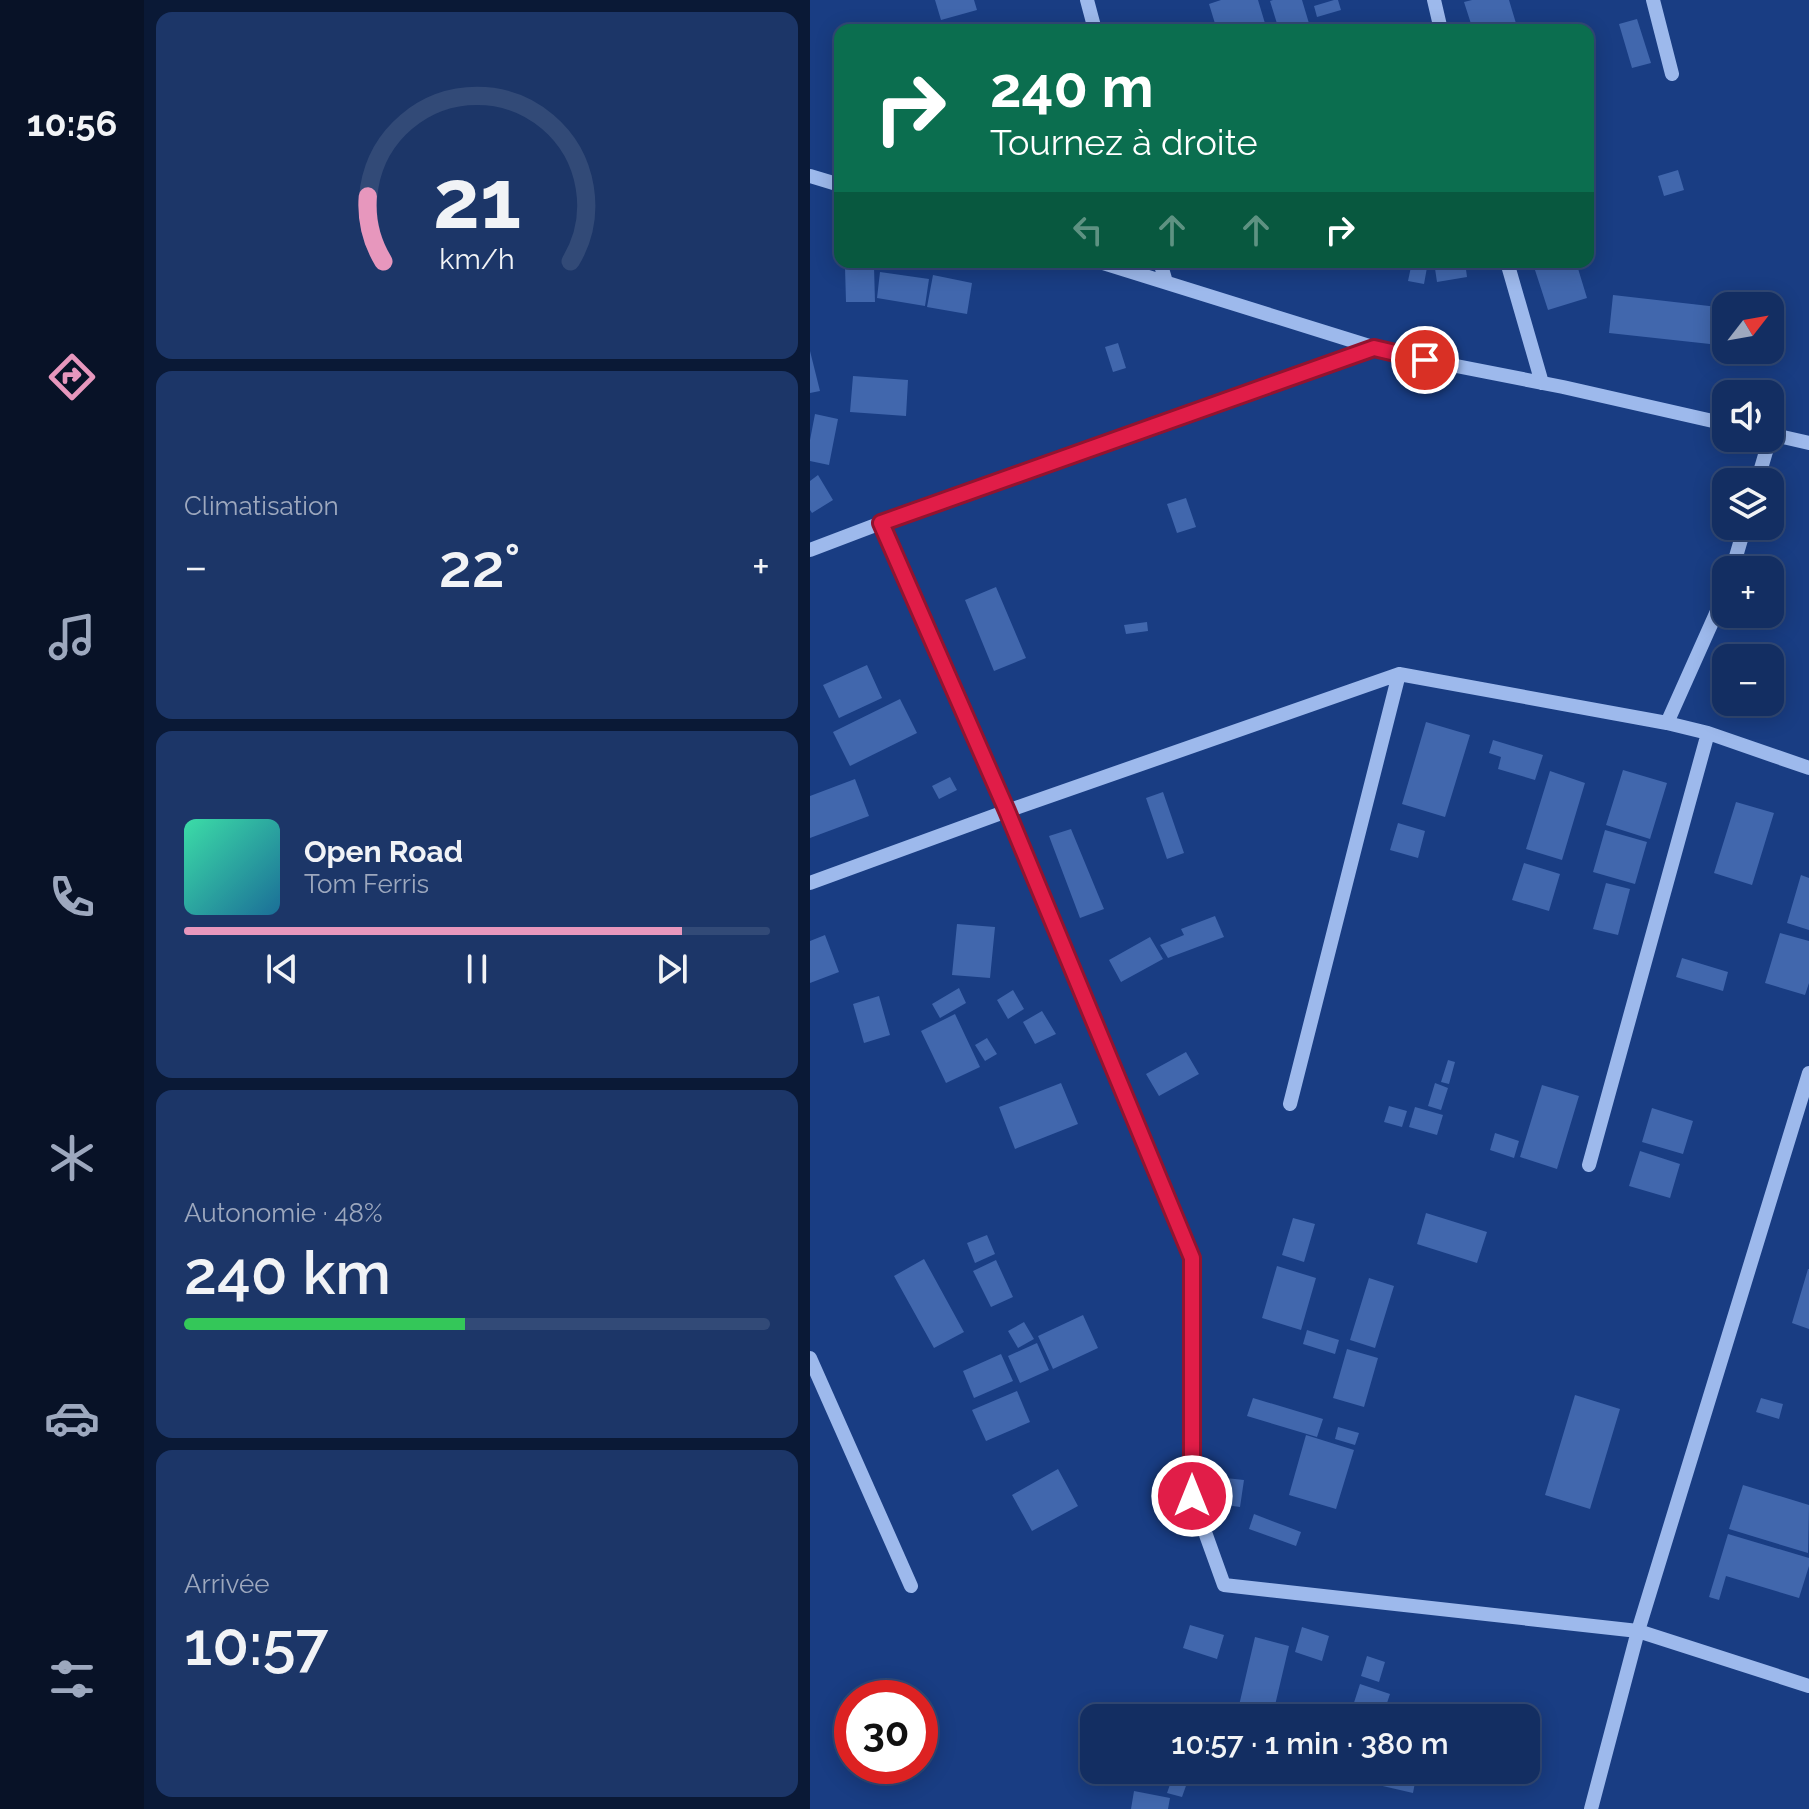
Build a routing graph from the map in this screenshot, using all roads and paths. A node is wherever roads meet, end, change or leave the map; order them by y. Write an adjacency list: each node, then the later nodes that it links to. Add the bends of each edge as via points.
1 (1087, 0): 4 (street)
2 (1434, 0): 5 (street)
3 (1653, 0): 6 (street)
4 (1093, 24)
5 (1440, 24)
6 (1672, 74)
7 (810, 176): 8 (street)
8 (834, 183)
9 (1120, 268): 12 (street)
10 (1162, 268): 12 (street)
11 (1509, 268): 14 (street)
12 (1166, 282): 13 (street)
13 (1374, 348): 14 (street); 18 (street)
14 (1542, 383): 15 (street)
15 (1712, 421)
16 (1784, 439): 17 (street)
17 (1809, 443)
18 (881, 523): 19 (street); 25 (street)
19 (810, 550)
20 (1712, 622): 22 (street)
21 (1399, 674): 22 (street); 25 (street); 28 (street)
22 (1667, 723): 23 (street)
23 (1708, 733): 24 (street); 29 (street)
24 (1809, 768)
25 (1007, 811): 26 (street); 32 (street, via 1192,1258 1192,1496 1224,1585)
26 (810, 883)
27 (1809, 1073): 32 (street)
28 (1290, 1104)
29 (1589, 1165)
30 (810, 1358): 31 (street)
31 (911, 1586)
32 (1638, 1631): 33 (street); 34 (street)
33 (1809, 1686)
34 (1591, 1809)

